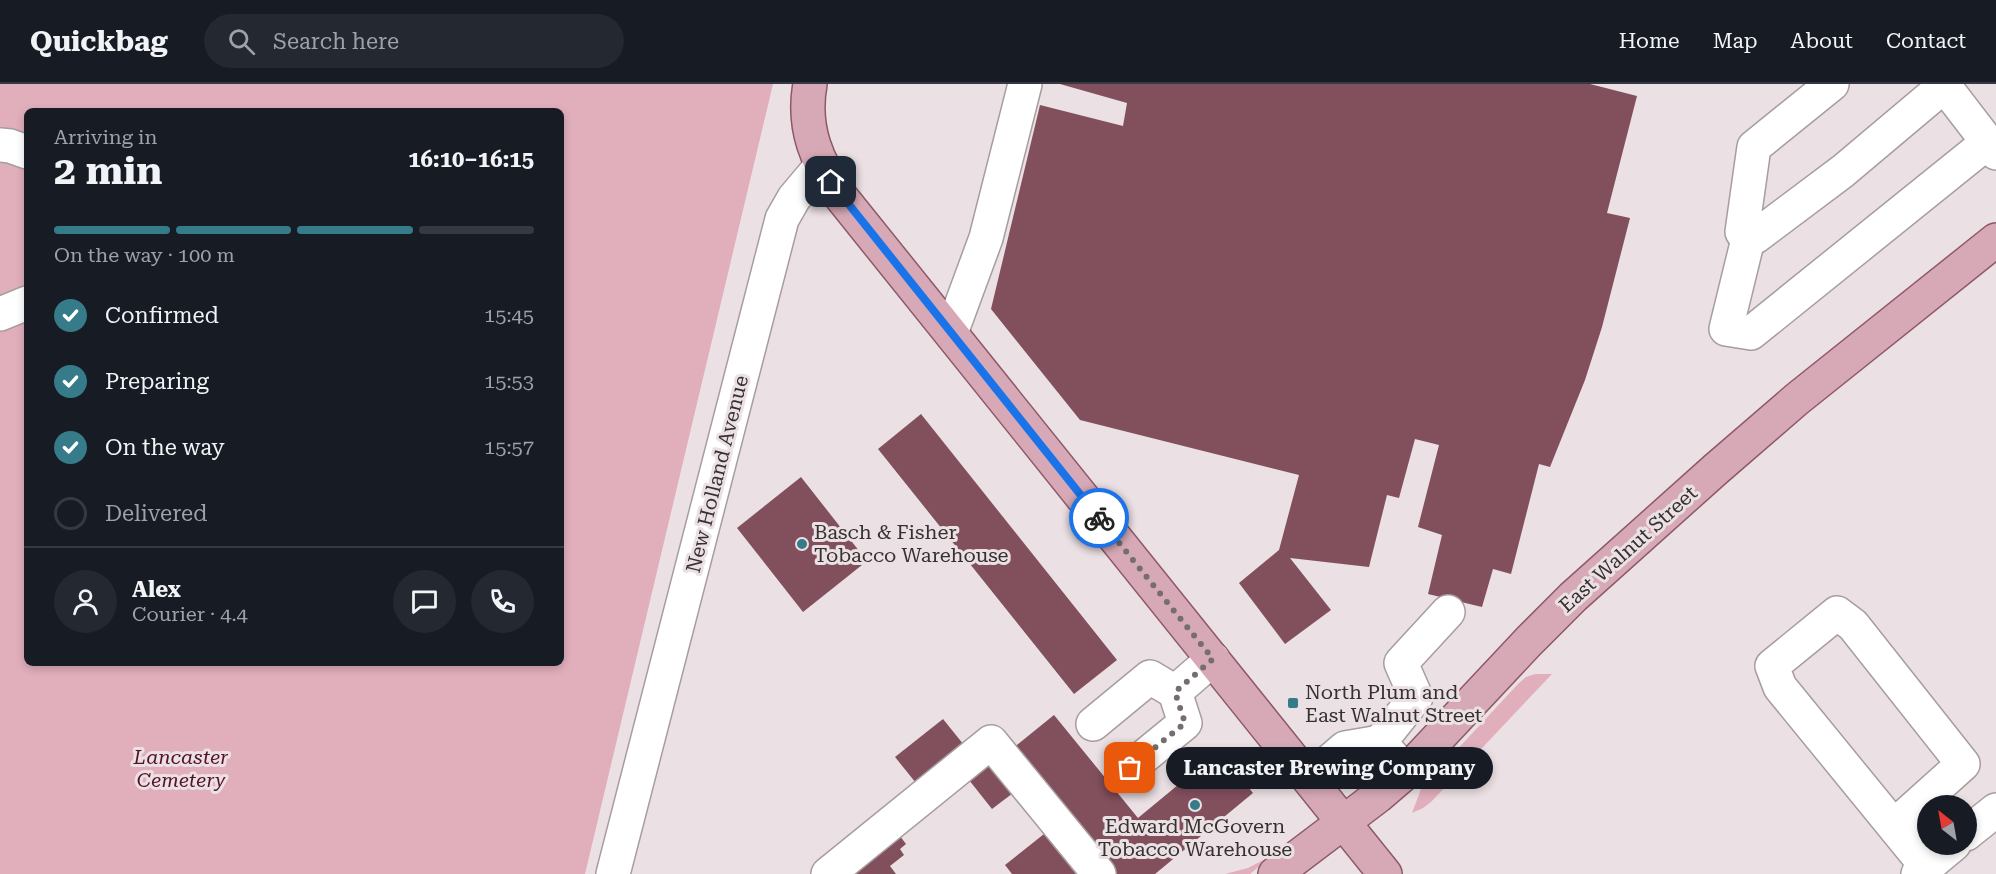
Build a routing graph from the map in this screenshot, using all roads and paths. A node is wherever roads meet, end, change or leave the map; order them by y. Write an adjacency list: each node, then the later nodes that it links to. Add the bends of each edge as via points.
1 (810, 84): 8 (main road, via 809,131)
2 (1024, 84): 13 (street, via 986,238)
3 (1832, 84): 9 (street, via 1754,147 1742,232)
4 (1944, 85): 6 (street); 9 (street, via 1843,171 1755,237)
5 (0, 145): 7 (street)
6 (1992, 148): 9 (street, via 1751,333 1726,329)
7 (24, 151)
8 (821, 165): 13 (main road, via 842,198); 28 (street, New Holland Avenue, via 782,219)
9 (1749, 235)
10 (1996, 240): 20 (main road, East Walnut Street, via 1797,399 1618,556 1529,641)
11 (24, 304): 12 (street)
12 (0, 314)
13 (951, 333): 15 (main road)
14 (1448, 612): 18 (street, via 1401,663 1416,697)
15 (1213, 659): 16 (street); 21 (main road)
16 (1175, 692): 17 (street, via 1150,677); 19 (street, via 1185,723)
17 (1093, 724)
18 (1380, 742): 20 (street); 21 (street, via 1346,748)
19 (1130, 768)
20 (1406, 772): 23 (main road, East Walnut Street)
21 (1309, 779): 23 (main road)
22 (1996, 810): 24 (street)
23 (1344, 822): 31 (main road, East Walnut Street); 32 (main road)
24 (1977, 825)
25 (1894, 826): 25 (street, via 1780,687 1772,666 1838,613 1853,626 1963,764); 27 (street)
26 (1940, 855): 27 (street)
27 (1922, 870)
28 (613, 874)
29 (828, 874): 30 (street, via 991,742)
30 (1099, 874)
31 (1275, 874)
32 (1385, 874)

